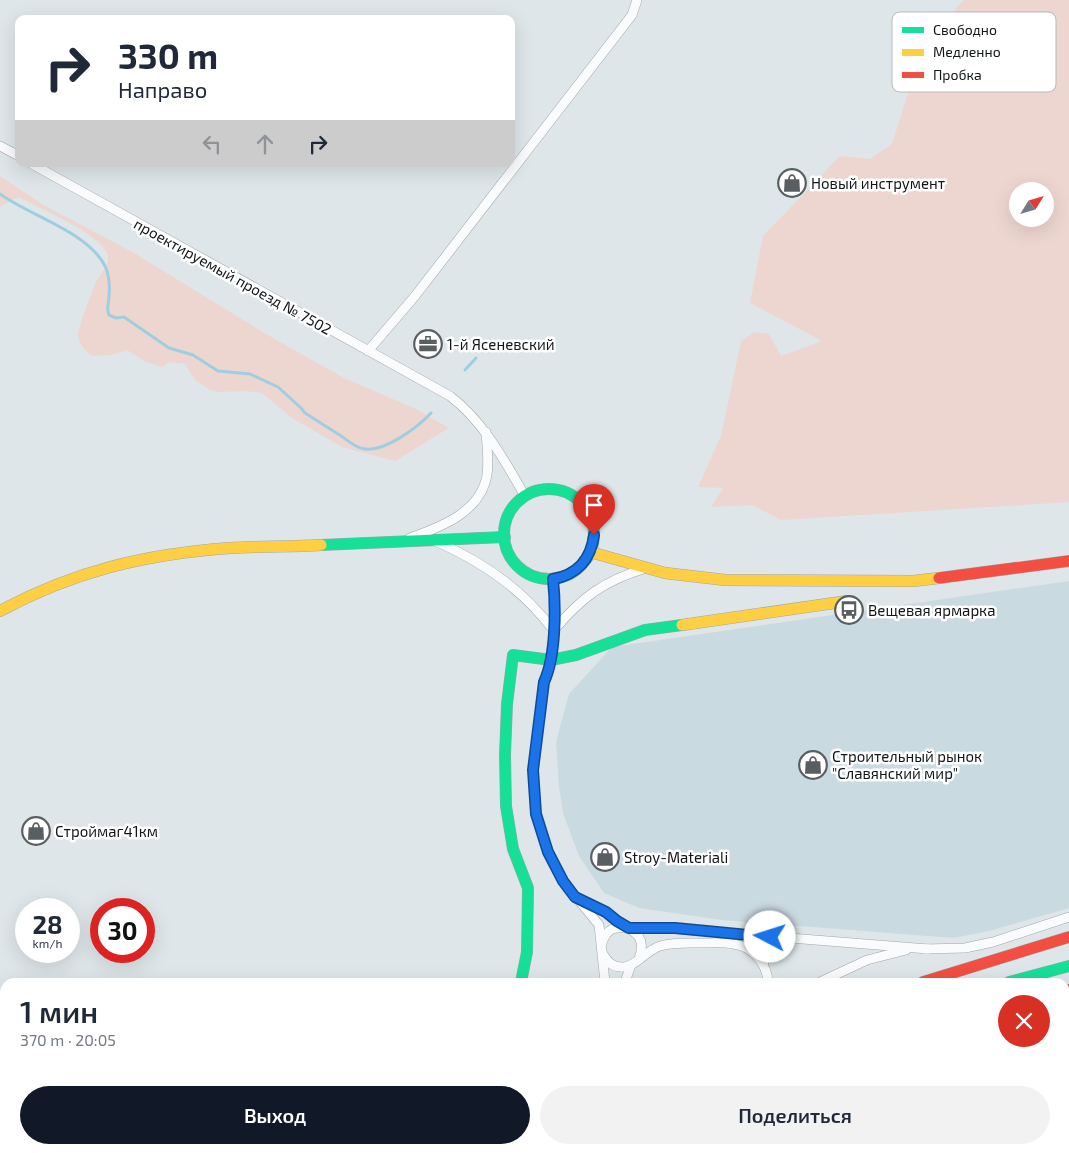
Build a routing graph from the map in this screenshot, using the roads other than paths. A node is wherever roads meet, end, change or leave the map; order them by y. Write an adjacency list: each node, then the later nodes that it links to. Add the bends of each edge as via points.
1 (637, 0): 5 (street, via 632,15)
2 (0, 146): 3 (street)
3 (15, 154)
4 (37, 167): 7 (street, проектируемый проезд № 7502)
5 (515, 167)
6 (515, 167): 7 (street)
7 (368, 351): 8 (street, проектируемый проезд № 7502, via 460,404)
8 (486, 432): 9 (street, проектируемый проезд № 7502); 12 (street, via 487,474 476,498 452,521)
9 (525, 496): 10 (main road, via 509,514); 13 (main road, via 550,490 567,493 582,503 593,526)
10 (504, 537): 11 (main road); 16 (main road, via 509,554 520,568 536,577)
11 (432, 540): 12 (main road); 19 (street, via 491,570 532,604)
12 (401, 542): 18 (main road, via 230,548 144,558 77,575)
13 (590, 552): 15 (main road); 16 (main road, via 575,571)
14 (1069, 561): 15 (main road, via 913,581 725,580)
15 (646, 568): 19 (street, via 599,587)
16 (553, 579): 19 (street)
17 (848, 601): 20 (main road, via 645,630 576,655)
18 (0, 611)
19 (553, 630): 20 (street)
20 (551, 660): 21 (street, via 544,682 533,770 536,814 548,852); 33 (main road, via 513,655 507,704 506,806 512,849 528,888 527,952)
21 (575, 897): 23 (street); 26 (street, via 599,925)
22 (1069, 917): 27 (street, via 993,942 965,948)
23 (629, 928): 25 (street, via 675,928); 26 (street, via 609,931); 29 (street, via 641,941)
24 (1069, 938): 38 (main road)
25 (788, 939): 27 (street); 32 (street, via 776,940 766,946 762,956)
26 (602, 944): 28 (street)
27 (928, 949): 37 (street, via 902,950 868,960)
28 (603, 954): 30 (street, via 614,966); 34 (street)
29 (639, 959): 30 (street); 32 (street, via 660,946 734,944 754,953)
30 (631, 965): 35 (street)
31 (1069, 966): 39 (main road)
32 (765, 967): 36 (street)
33 (522, 978)
34 (605, 978)
35 (626, 978)
36 (768, 978)
37 (829, 978)
38 (936, 978)
39 (1024, 978)

